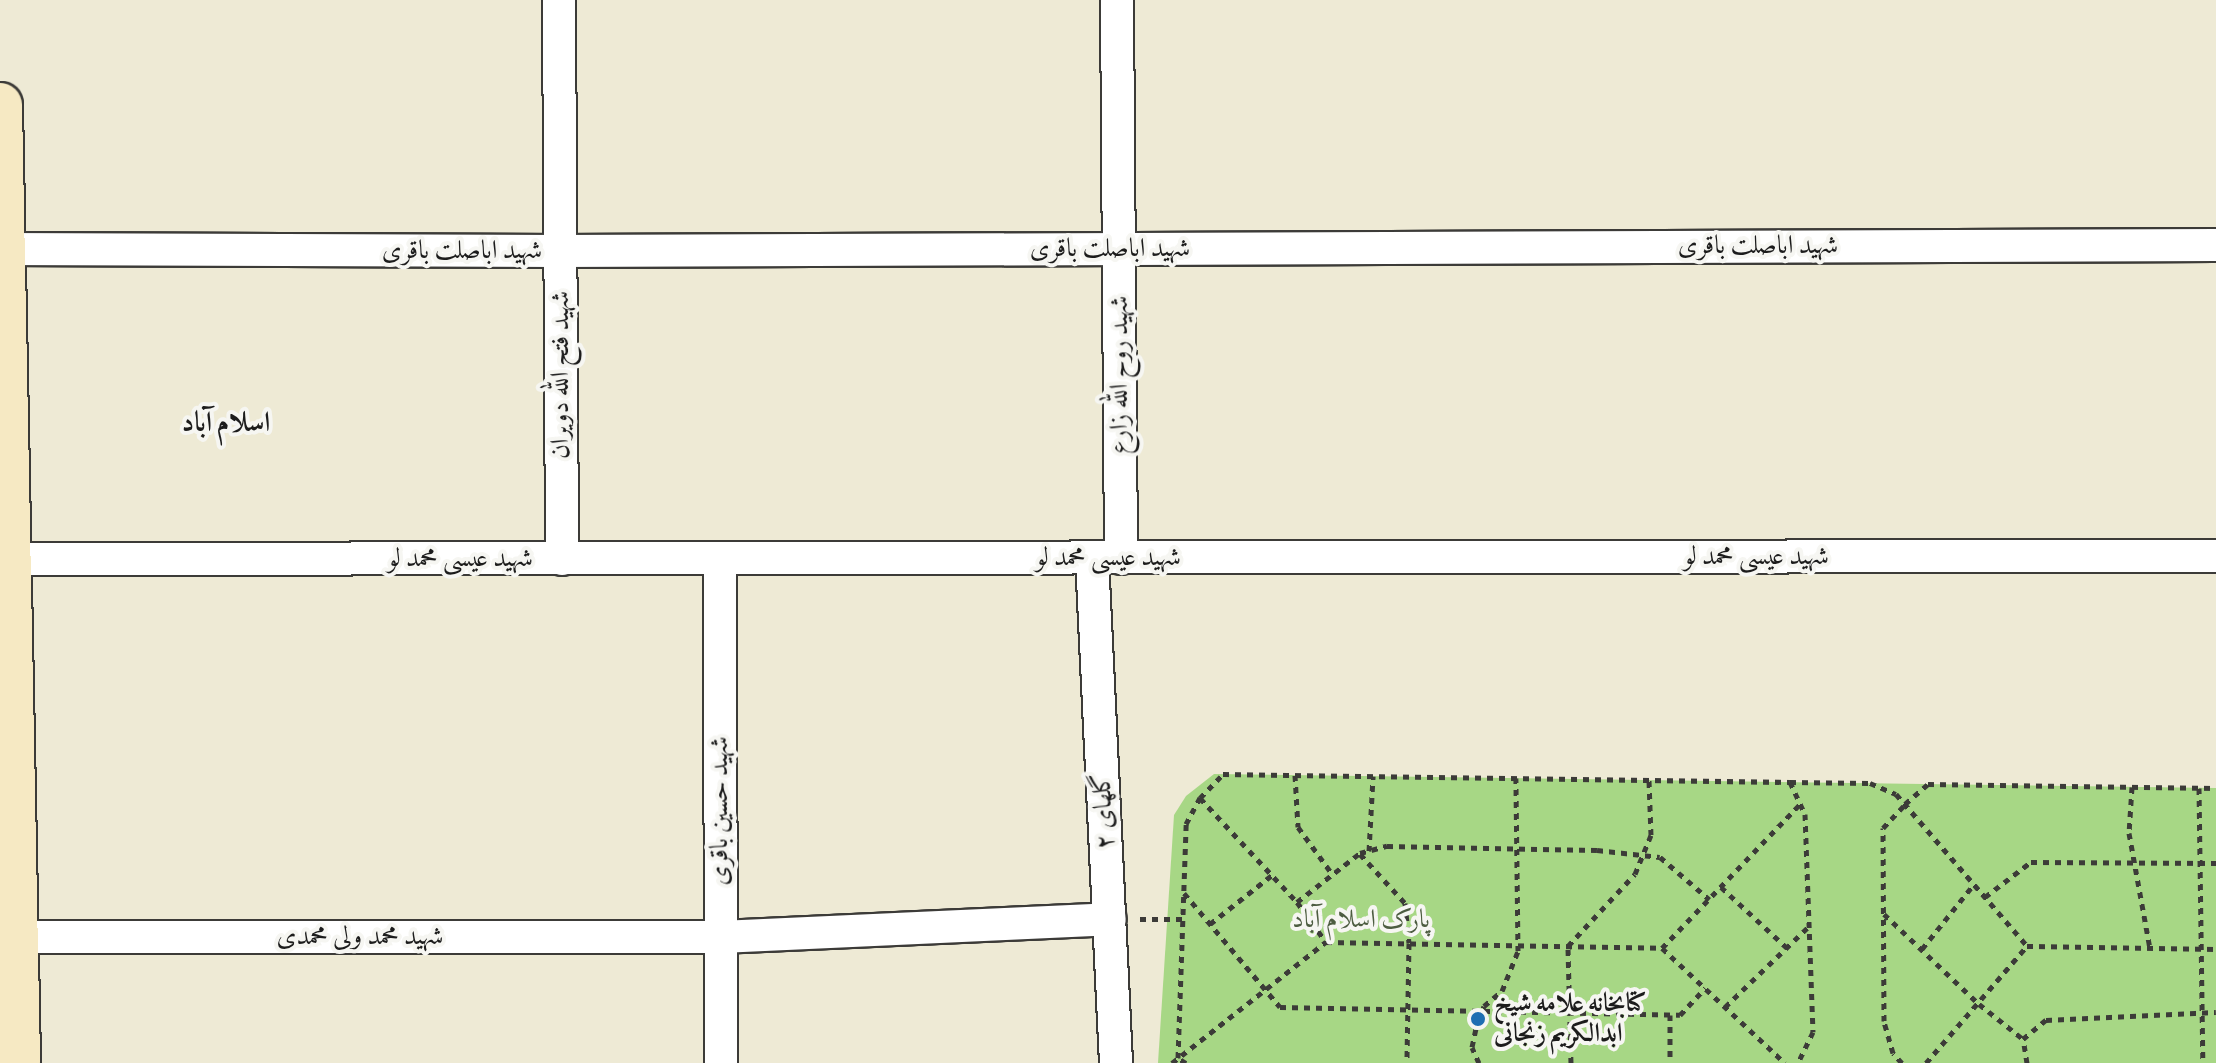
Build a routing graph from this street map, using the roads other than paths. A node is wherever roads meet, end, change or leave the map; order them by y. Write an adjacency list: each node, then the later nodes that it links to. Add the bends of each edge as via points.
1 (559, 0): 7 (street, شهید فتح الله دویران)
2 (1117, 0): 6 (street, شهید روح الله زارع)
3 (0, 105): 5 (street)
4 (2216, 245): 6 (street, شهید اباصلت باقری)
5 (2, 249): 7 (street, شهید اباصلت باقری); 11 (street)
6 (1119, 249): 7 (street, شهید اباصلت باقری); 10 (street, شهید روح الله زارع)
7 (560, 251): 12 (street, شهید فتح الله دویران)
8 (2216, 556): 10 (street, شهید عیسی محمد لو)
9 (720, 558): 10 (street, شهید عیسی محمد لو); 12 (street, شهید عیسی محمد لو); 15 (street, شهید حسین باقری)
10 (1106, 558): 13 (street, گلهای ۲)
11 (5, 559): 12 (street, شهید عیسی محمد لو); 14 (street)
12 (562, 559)
13 (1110, 919): 15 (street, شهید محمد ولی محمدی); 18 (street, گلهای ۲)
14 (8, 937): 15 (street, شهید محمد ولی محمدی); 16 (street)
15 (720, 937): 17 (street, شهید حسین باقری)
16 (18, 1063)
17 (721, 1063)
18 (1116, 1063)

